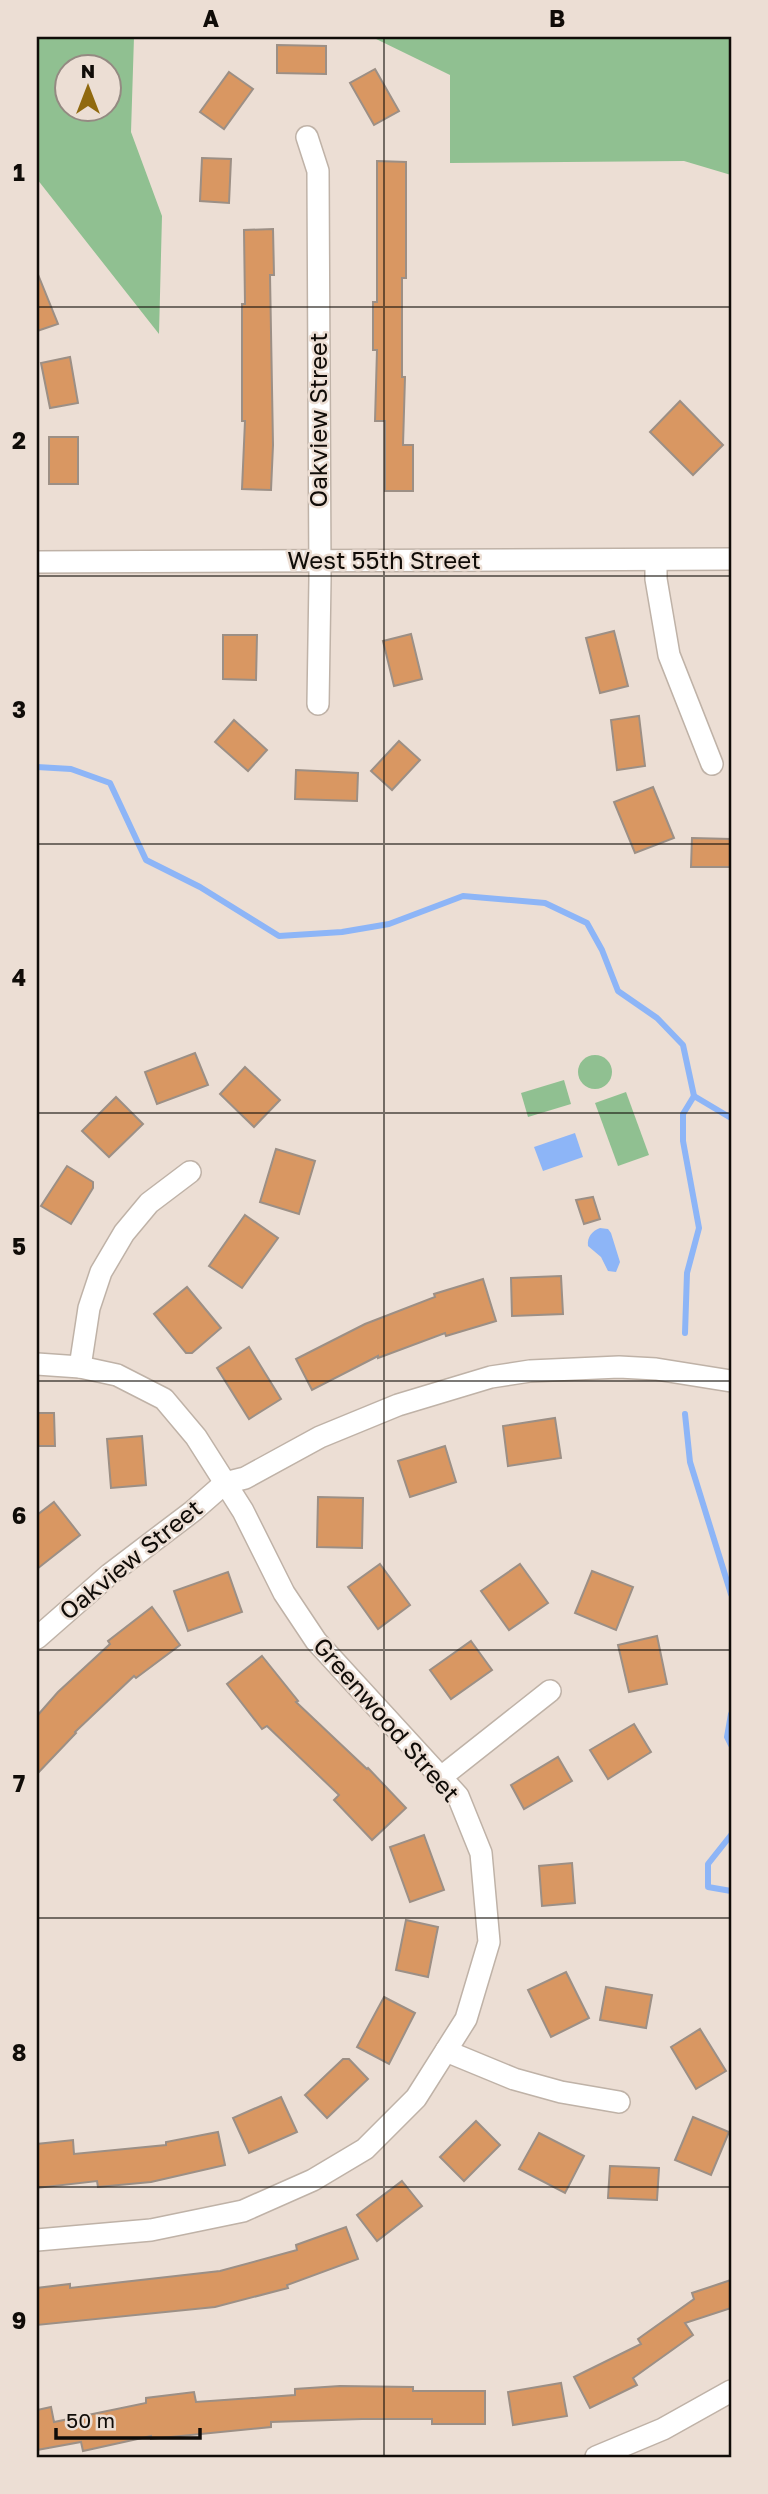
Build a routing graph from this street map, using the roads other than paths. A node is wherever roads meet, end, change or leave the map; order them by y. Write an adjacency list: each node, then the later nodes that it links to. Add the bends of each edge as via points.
1 (307, 137): 4 (street, Oakview Street, via 318,171)
2 (731, 559): 3 (street, West 55th Street)
3 (656, 560): 4 (street, West 55th Street); 7 (street, via 669,655)
4 (320, 561): 5 (street, West 55th Street); 6 (street, Oakview Street)
5 (37, 562)
6 (318, 704)
7 (712, 764)
8 (190, 1172): 10 (street, via 149,1203 101,1272 89,1308)
9 (37, 1364): 10 (street, Greenwood Street)
10 (80, 1367): 12 (street, Greenwood Street, via 117,1375 164,1399 196,1437)
11 (731, 1381): 12 (street, via 619,1367 491,1377 398,1405 320,1437 245,1478)
12 (225, 1483): 13 (street, Oakview Street); 15 (street, Greenwood Street, via 284,1593 316,1641)
13 (37, 1639)
14 (550, 1691): 15 (street)
15 (440, 1778): 16 (street, Greenwood Street, via 458,1796 481,1853 489,1942 466,2019)
16 (446, 2051): 17 (street, via 514,2079); 18 (street, Greenwood Street, via 416,2098 365,2149 313,2180 243,2211 150,2230)
17 (619, 2102)
18 (37, 2240)
19 (731, 2391): 20 (street, via 663,2429)
20 (596, 2457)

